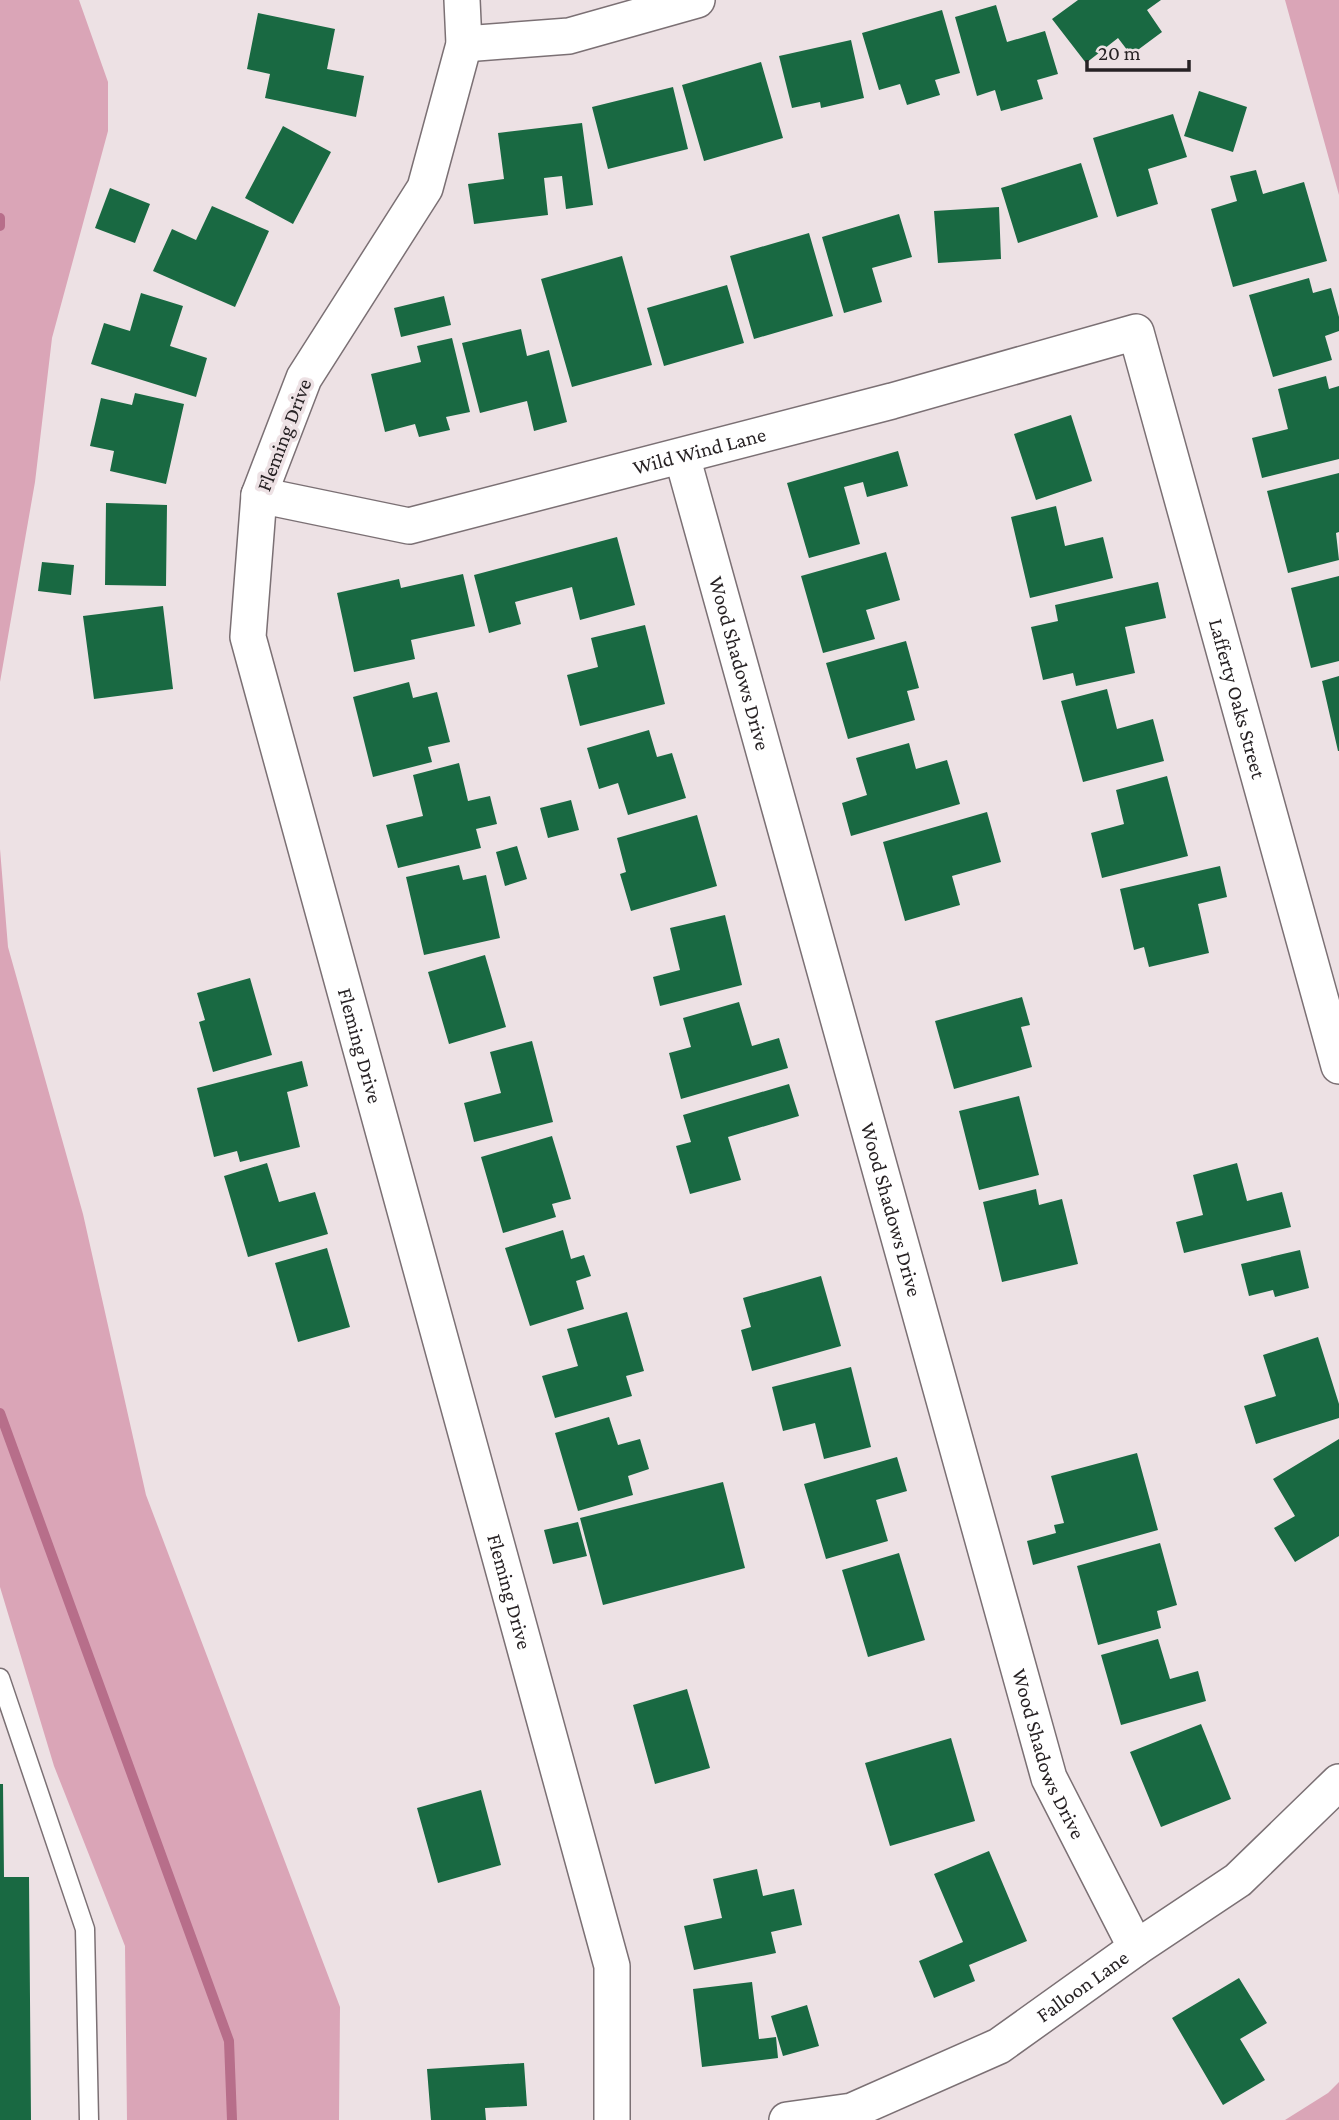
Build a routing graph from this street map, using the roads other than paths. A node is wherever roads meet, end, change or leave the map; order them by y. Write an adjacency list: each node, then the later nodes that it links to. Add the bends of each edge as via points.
1 (462, 0): 3 (street, Fleming Drive)
2 (697, 0): 3 (street, via 569,36)
3 (464, 44): 6 (street, Fleming Drive, via 425,188 304,378)
4 (1136, 332): 5 (street, Wild Wind Lane); 7 (street, Lafferty Oaks Street)
5 (682, 456): 6 (street, Wild Wind Lane, via 409,526); 10 (street, Wood Shadows Drive, via 1049,1778)
6 (259, 495): 12 (street, Fleming Drive, via 248,637 612,1966)
7 (1339, 1066)
8 (0, 1678): 11 (lane, via 85,1929)
9 (1339, 1782): 10 (street, Falloon Lane, via 1238,1880)
10 (1136, 1948): 13 (street, Falloon Lane, via 999,2046 852,2111)
11 (89, 2120)
12 (612, 2120)
13 (787, 2120)

